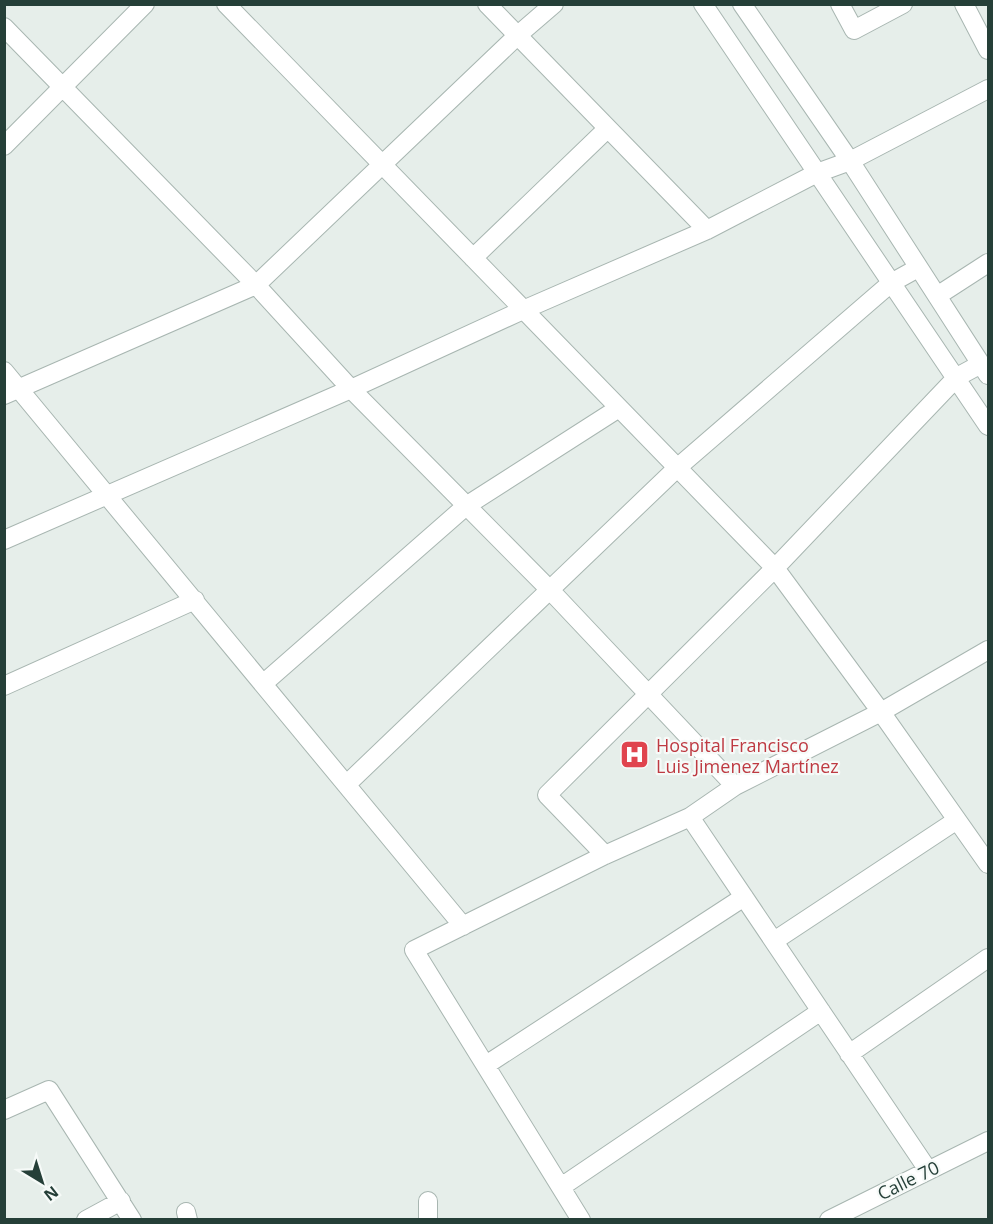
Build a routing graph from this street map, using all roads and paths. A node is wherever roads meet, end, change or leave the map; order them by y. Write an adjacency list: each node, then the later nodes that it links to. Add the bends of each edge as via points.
1 (145, 4): 13 (street)
2 (226, 4): 18 (street)
3 (487, 4): 11 (street)
4 (554, 4): 11 (street)
5 (703, 4): 19 (street)
6 (742, 4): 17 (street)
7 (840, 4): 8 (street, via 854,30)
8 (903, 4)
9 (964, 4): 12 (street)
10 (4, 27): 13 (street)
11 (518, 35): 15 (street); 18 (street)
12 (988, 50)
13 (63, 87): 16 (street); 25 (street)
14 (988, 89): 17 (street)
15 (607, 129): 20 (street); 21 (street)
16 (4, 146)
17 (850, 161): 19 (street); 23 (street)
18 (382, 165): 21 (street); 25 (street)
19 (817, 173): 20 (street); 24 (street)
20 (707, 230): 27 (street)
21 (473, 258): 27 (street)
22 (988, 263): 26 (street)
23 (918, 268): 24 (street); 26 (street)
24 (891, 283): 30 (street); 35 (street)
25 (256, 285): 31 (street); 32 (street)
26 (937, 296): 28 (street)
27 (523, 310): 31 (street); 33 (street)
28 (985, 370): 30 (street)
29 (4, 371): 32 (street)
30 (957, 377): 34 (street); 39 (street)
31 (351, 389): 36 (street); 37 (street)
32 (12, 392): 36 (street)
33 (619, 408): 35 (street); 37 (street)
34 (988, 426)
35 (677, 468): 39 (street); 40 (street)
36 (107, 494): 38 (street); 41 (street)
37 (466, 506): 40 (street); 43 (street)
38 (7, 534)
39 (775, 568): 45 (street); 46 (street)
40 (549, 589): 45 (street); 47 (street)
41 (195, 600): 43 (street); 44 (street)
42 (988, 650): 46 (street)
43 (264, 683): 47 (street)
44 (4, 686)
45 (650, 694): 48 (street); 51 (street, via 547,795)
46 (881, 712): 48 (street); 50 (street)
47 (347, 784): 54 (street)
48 (735, 786): 49 (street)
49 (690, 817): 51 (street); 53 (street)
50 (957, 820): 52 (street); 55 (street)
51 (604, 855): 54 (street)
52 (988, 864)
53 (744, 897): 55 (street); 59 (street)
54 (463, 926): 59 (street, via 414,950)
55 (774, 941): 57 (street)
56 (988, 958): 58 (street)
57 (820, 1011): 58 (street); 63 (street)
58 (849, 1054): 62 (street)
59 (486, 1065): 63 (street)
60 (7, 1105): 64 (street, via 49,1090)
61 (988, 1141): 62 (street, Calle 70)
62 (928, 1170): 70 (street, Calle 70)
63 (561, 1187): 69 (street)
64 (120, 1201): 66 (street); 67 (street)
65 (428, 1201): 68 (street)
66 (86, 1220)
67 (132, 1220)
68 (428, 1220)
69 (581, 1220)
70 (829, 1220)

